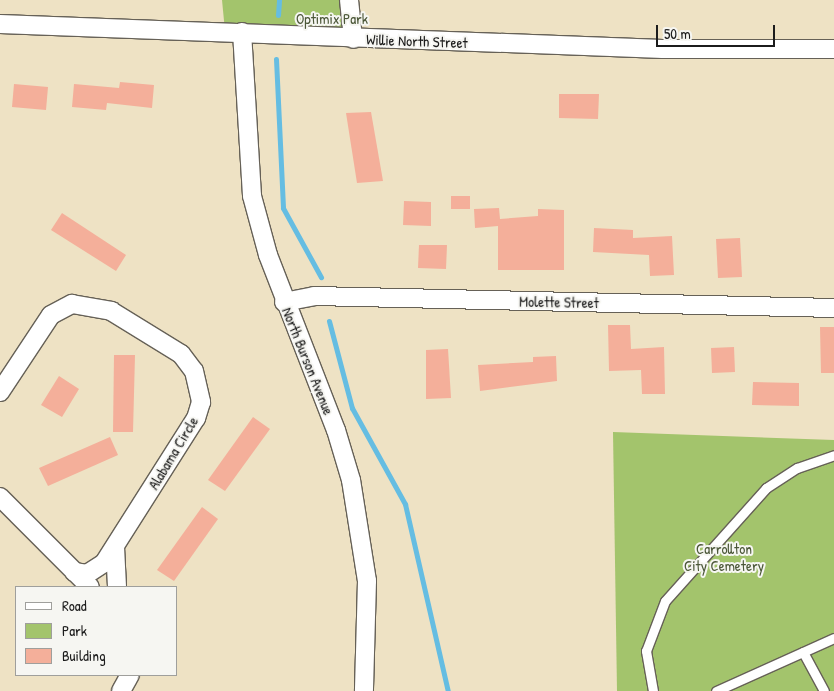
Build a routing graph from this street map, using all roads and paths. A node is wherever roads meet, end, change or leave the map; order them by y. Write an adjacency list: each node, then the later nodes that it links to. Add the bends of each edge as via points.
1 (349, 0): 4 (street)
2 (0, 24): 3 (street, Willie North Street)
3 (242, 32): 4 (street, Willie North Street); 6 (street, North Burson Avenue, via 252,196)
4 (353, 39): 5 (street, Willie North Street, via 662,49)
5 (834, 48)
6 (284, 302): 7 (street, Molette Street, via 314,296); 19 (street, North Burson Avenue, via 336,430 351,480 367,581)
7 (834, 308)
8 (0, 392): 11 (street, Alabama Circle, via 51,315 72,304 111,311 181,354 194,372 201,402 196,418)
9 (834, 455): 20 (lane, via 797,468 766,488 665,601 646,651)
10 (0, 497): 12 (street)
11 (115, 547): 12 (street, Alabama Circle, via 96,570); 14 (street)
12 (74, 572): 13 (street)
13 (89, 586)
14 (117, 586)
15 (834, 638): 16 (lane)
16 (803, 652): 21 (lane); 22 (lane)
17 (129, 676): 18 (street)
18 (121, 691)
19 (364, 691)
20 (653, 691)
21 (716, 691)
22 (824, 691)

